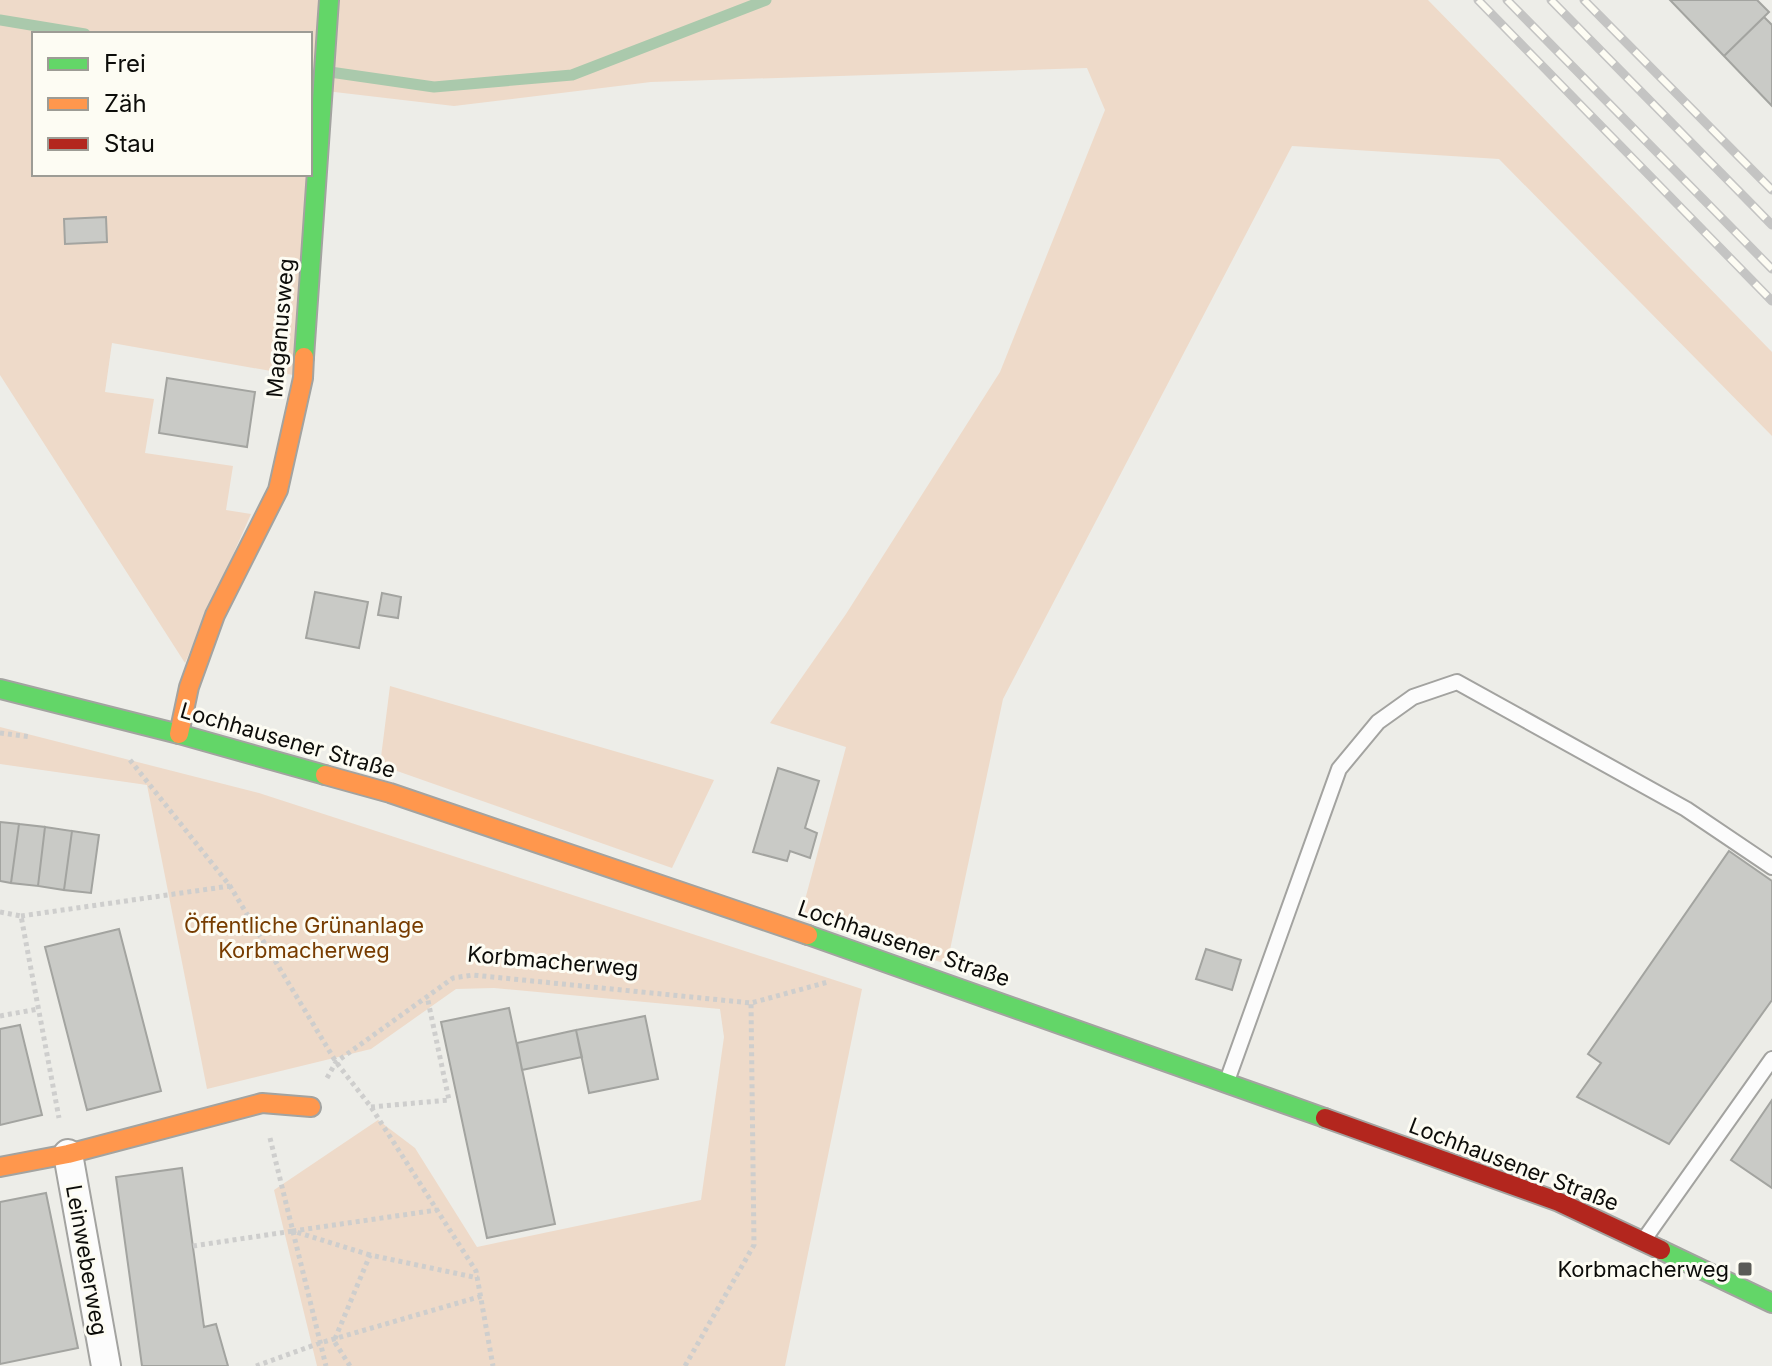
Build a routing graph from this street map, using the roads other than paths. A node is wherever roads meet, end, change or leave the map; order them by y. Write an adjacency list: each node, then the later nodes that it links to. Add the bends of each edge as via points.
1 (329, 0): 3 (main road, Maganusweg, via 303,378 278,490 215,615 189,687)
2 (0, 689): 3 (main road, Lochhausener Straße)
3 (179, 734): 6 (main road, Lochhausener Straße, via 390,793)
4 (1772, 867): 6 (lane, via 1686,809 1457,682 1413,697 1378,722 1339,769)
5 (1772, 1059): 10 (lane)
6 (1226, 1083): 10 (main road, Lochhausener Straße, via 1559,1202)
7 (311, 1107): 8 (main road, via 262,1103)
8 (68, 1154): 9 (main road); 12 (street, Leinweberweg)
9 (0, 1167)
10 (1642, 1242): 11 (main road, Lochhausener Straße)
11 (1772, 1303)
12 (106, 1366)

